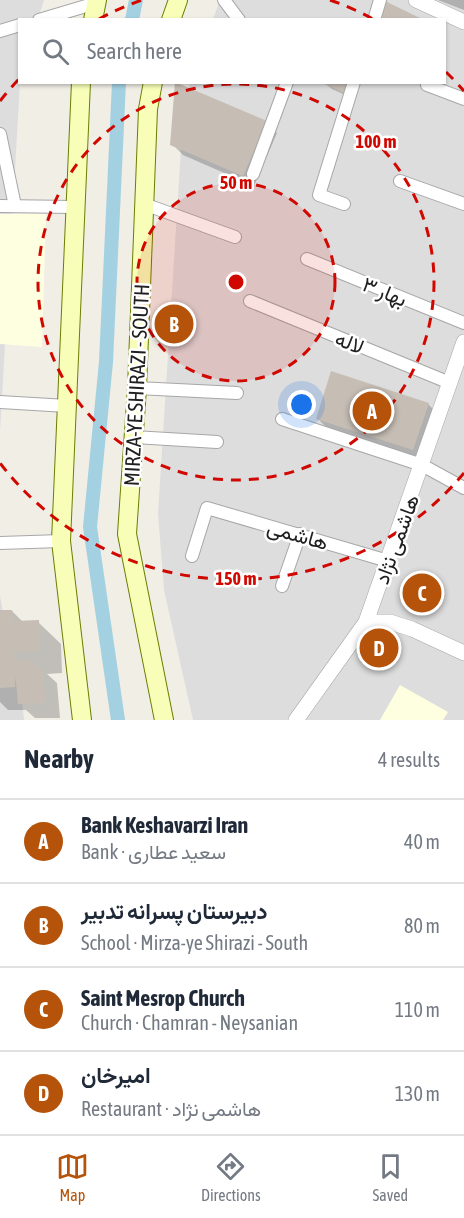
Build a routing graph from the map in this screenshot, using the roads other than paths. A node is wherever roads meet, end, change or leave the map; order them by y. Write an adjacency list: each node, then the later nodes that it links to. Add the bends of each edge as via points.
1 (178, 0): 7 (main road)
2 (224, 0): 8 (street)
3 (380, 0): 9 (street)
4 (416, 0): 10 (street)
5 (95, 7): 6 (street)
6 (48, 18)
7 (172, 18)
8 (238, 18)
9 (375, 18)
10 (464, 22)
11 (18, 26): 12 (street)
12 (0, 31)
13 (81, 84): 27 (main road)
14 (153, 84): 22 (main road, MIRZA-YE SHIRAZI - SOUTH)
15 (286, 84): 20 (street)
16 (353, 84): 23 (street, via 318,195)
17 (427, 86): 18 (street)
18 (464, 99)
19 (0, 134): 26 (street)
20 (253, 174)
21 (400, 181): 24 (street)
22 (144, 204): 28 (street); 34 (main road, MIRZA-YE SHIRAZI - SOUTH)
23 (344, 204)
24 (464, 204)
25 (0, 206): 26 (street)
26 (15, 206): 27 (street)
27 (74, 207): 37 (main road)
28 (235, 237)
29 (307, 259): 31 (street, بهار ۳)
30 (250, 301): 33 (street, لاله)
31 (464, 323)
32 (464, 342): 33 (street, هاشمی نژاد)
33 (450, 383): 41 (street, هاشمی نژاد)
34 (137, 388): 35 (street); 39 (main road, MIRZA-YE SHIRAZI - SOUTH)
35 (237, 393)
36 (0, 402): 37 (street)
37 (67, 406): 44 (main road)
38 (282, 419): 41 (street)
39 (134, 437): 40 (street); 52 (main road, MIRZA-YE SHIRAZI - SOUTH, via 127,534)
40 (217, 442)
41 (422, 465): 42 (street); 47 (street, هاشمی نژاد)
42 (464, 488)
43 (300, 534): 46 (street, هاشمی, via 207,508); 47 (street, هاشمی); 48 (street)
44 (61, 541): 45 (street); 51 (main road)
45 (0, 543)
46 (192, 556)
47 (388, 561): 49 (street, هاشمی نژاد)
48 (282, 586)
49 (366, 622): 50 (street, via 390,622); 53 (street, هاشمی نژاد)
50 (464, 653)
51 (82, 720)
52 (164, 720)
53 (296, 720)

